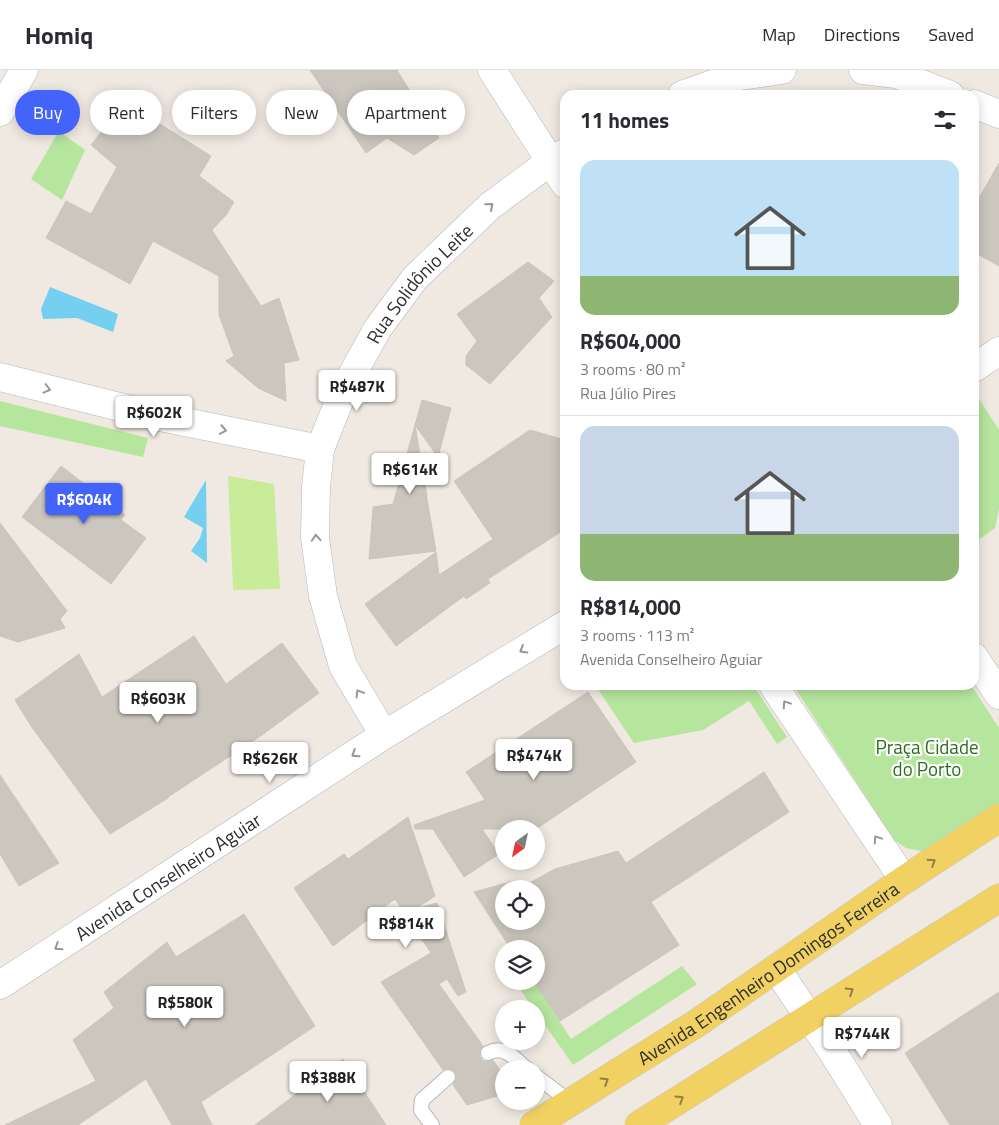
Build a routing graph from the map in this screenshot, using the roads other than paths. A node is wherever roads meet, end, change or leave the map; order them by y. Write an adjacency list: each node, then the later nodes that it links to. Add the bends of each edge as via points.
1 (24, 70): 9 (street)
2 (492, 70): 11 (street)
3 (782, 70): 6 (street, via 733,77)
4 (863, 70): 5 (street)
5 (896, 72): 7 (street)
6 (696, 90)
7 (938, 90)
8 (979, 106): 10 (street)
9 (0, 112)
10 (999, 114)
11 (558, 157): 15 (street, Rua Solidônio Leite, one-way to 11, via 344,389 378,328 415,278 490,206)
12 (999, 352): 13 (street)
13 (979, 365)
14 (0, 377): 15 (street, one-way to 15, via 160,417)
15 (320, 449): 20 (street, Rua Solidônio Leite, one-way to 15, via 343,666 323,596 315,538)
16 (560, 627): 20 (street, Avenida Conselheiro Aguiar, one-way to 20)
17 (979, 664): 19 (street)
18 (776, 690): 22 (street, one-way to 18)
19 (999, 695)
20 (384, 735): 25 (street, Avenida Conselheiro Aguiar, one-way to 25)
21 (999, 818): 22 (main road, Avenida Engenheiro Domingos Ferreira, one-way to 21)
22 (904, 880): 24 (main road, Avenida Engenheiro Domingos Ferreira)
23 (999, 898): 26 (main road, one-way to 23)
24 (776, 968): 26 (street); 31 (main road, Avenida Engenheiro Domingos Ferreira, one-way to 24, via 697,1023)
25 (0, 985)
26 (809, 1016): 34 (main road, one-way to 26); 35 (street)
27 (488, 1053): 28 (lane, via 504,1051)
28 (516, 1060)
29 (448, 1078): 32 (lane, via 422,1100 421,1110)
30 (545, 1083): 31 (lane)
31 (570, 1102): 33 (main road, Avenida Engenheiro Domingos Ferreira)
32 (432, 1125)
33 (534, 1125)
34 (639, 1125)
35 (878, 1125)

